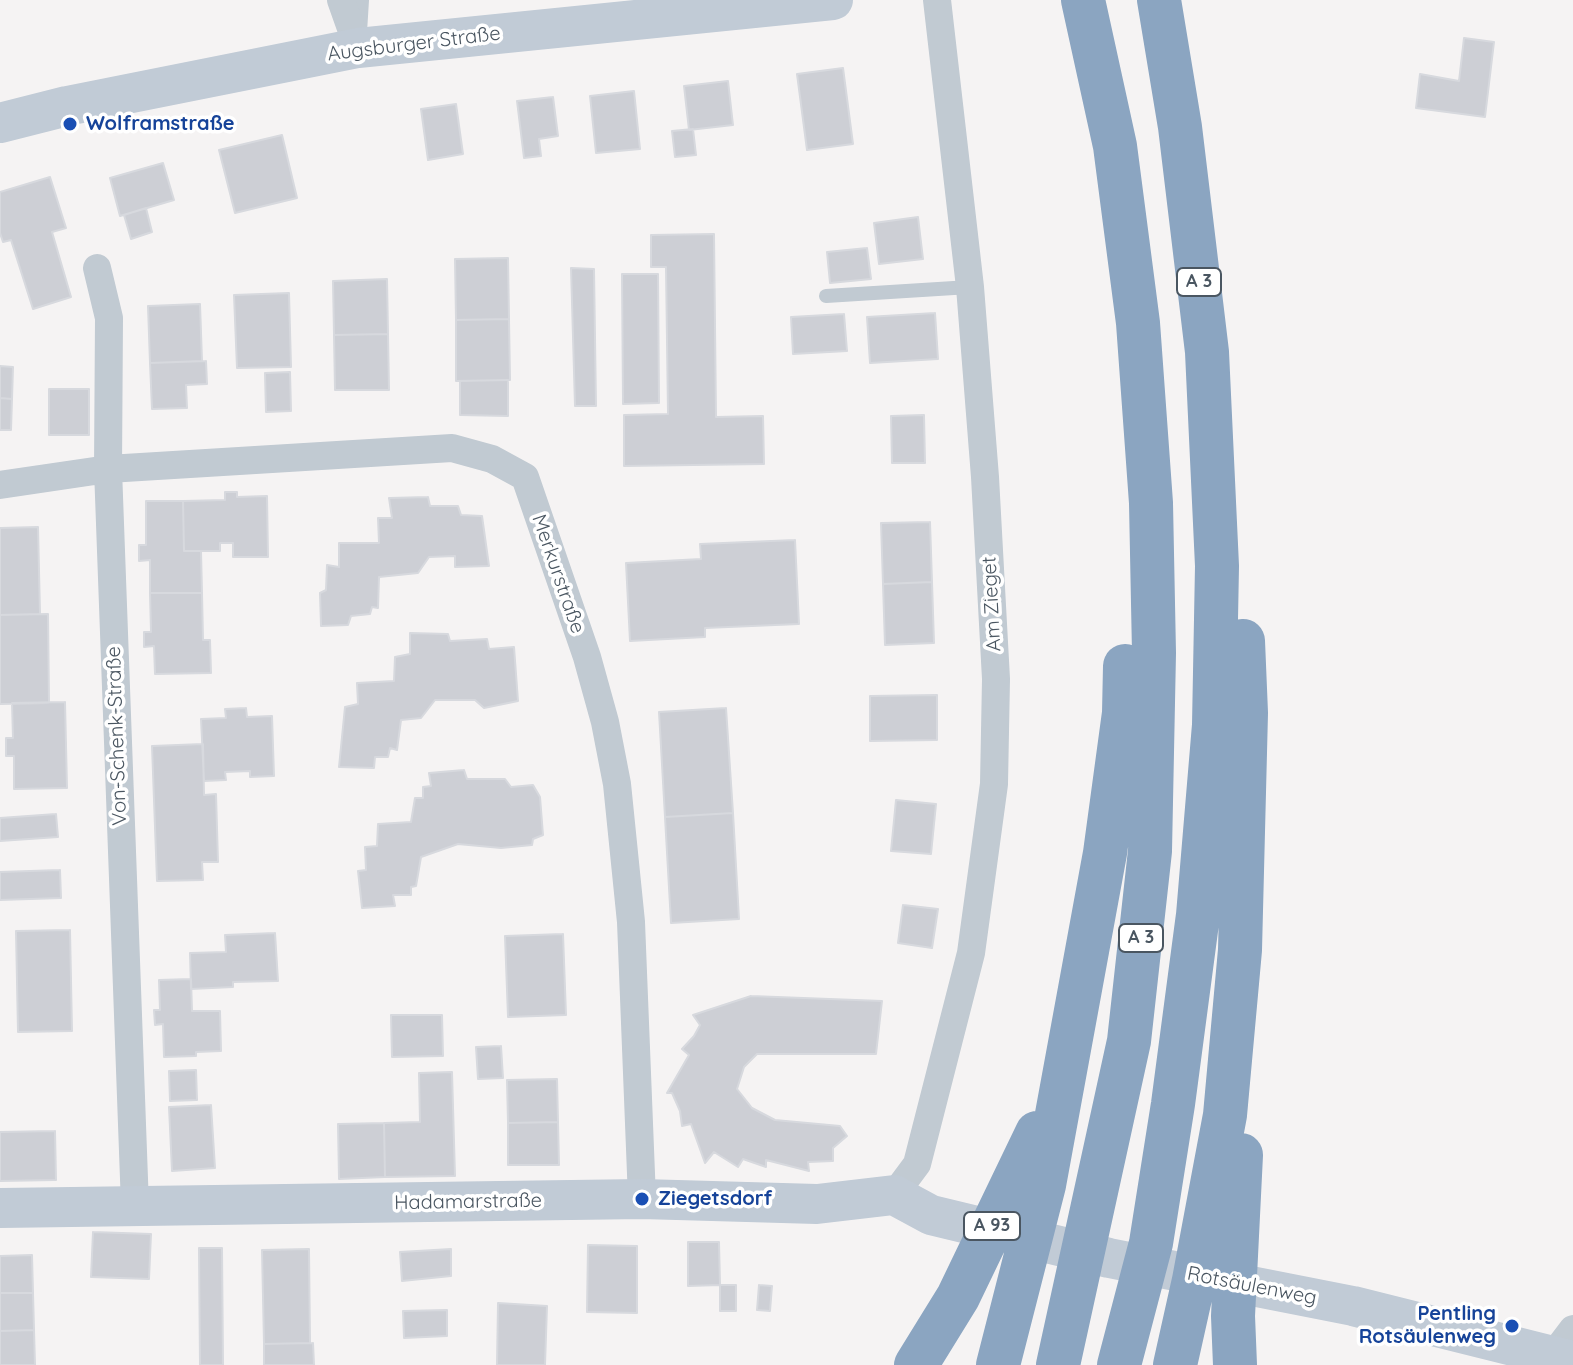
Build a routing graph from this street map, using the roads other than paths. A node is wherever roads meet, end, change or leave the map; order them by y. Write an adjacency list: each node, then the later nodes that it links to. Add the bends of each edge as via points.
1 (341, 0): 7 (street)
2 (362, 0): 7 (lane)
3 (833, 0): 7 (street, Augsburger Straße)
4 (937, 0): 10 (street, Am Zieget)
5 (1083, 0): 14 (highway, A 3, via 1117,160 1138,323)
6 (1159, 0): 15 (highway, A 3, via 1207,352)
7 (358, 48): 8 (street, Augsburger Straße)
8 (0, 123)
9 (97, 268): 12 (street, Von-Schenk-Straße, via 109,318)
10 (970, 287): 11 (lane); 18 (street, Am Zieget, via 996,679 994,784 971,953 917,1164)
11 (826, 296)
12 (108, 469): 13 (street, Merkurstraße); 19 (street, Merkurstraße, via 452,448 492,459 525,477 587,657 617,784 631,922); 20 (street, Von-Schenk-Straße)
13 (0, 485)
14 (1151, 503): 17 (highway, via 1127,592 1124,713 1107,838); 25 (highway, A 3, via 1150,851 1129,1041)
15 (1217, 566): 16 (highway, A 3, via 1241,615 1246,713); 26 (highway, A 3, via 1214,725 1198,915 1151,1243)
16 (1240, 950): 27 (highway, A 3, via 1225,1115); 28 (highway, A 3, via 1251,991 1233,1316)
17 (1061, 1084): 23 (highway, A 93, via 958,1297); 24 (highway, via 1044,1185)
18 (894, 1195): 19 (street, Hadamarstraße, via 817,1204); 22 (street, Rotsäulenweg, via 931,1215 1109,1258)
19 (642, 1199): 20 (street, Hadamarstraße)
20 (135, 1206): 21 (street, Hadamarstraße)
21 (0, 1208)
22 (1566, 1349)
23 (916, 1365)
24 (998, 1365)
25 (1058, 1365)
26 (1119, 1365)
27 (1175, 1365)
28 (1235, 1365)

